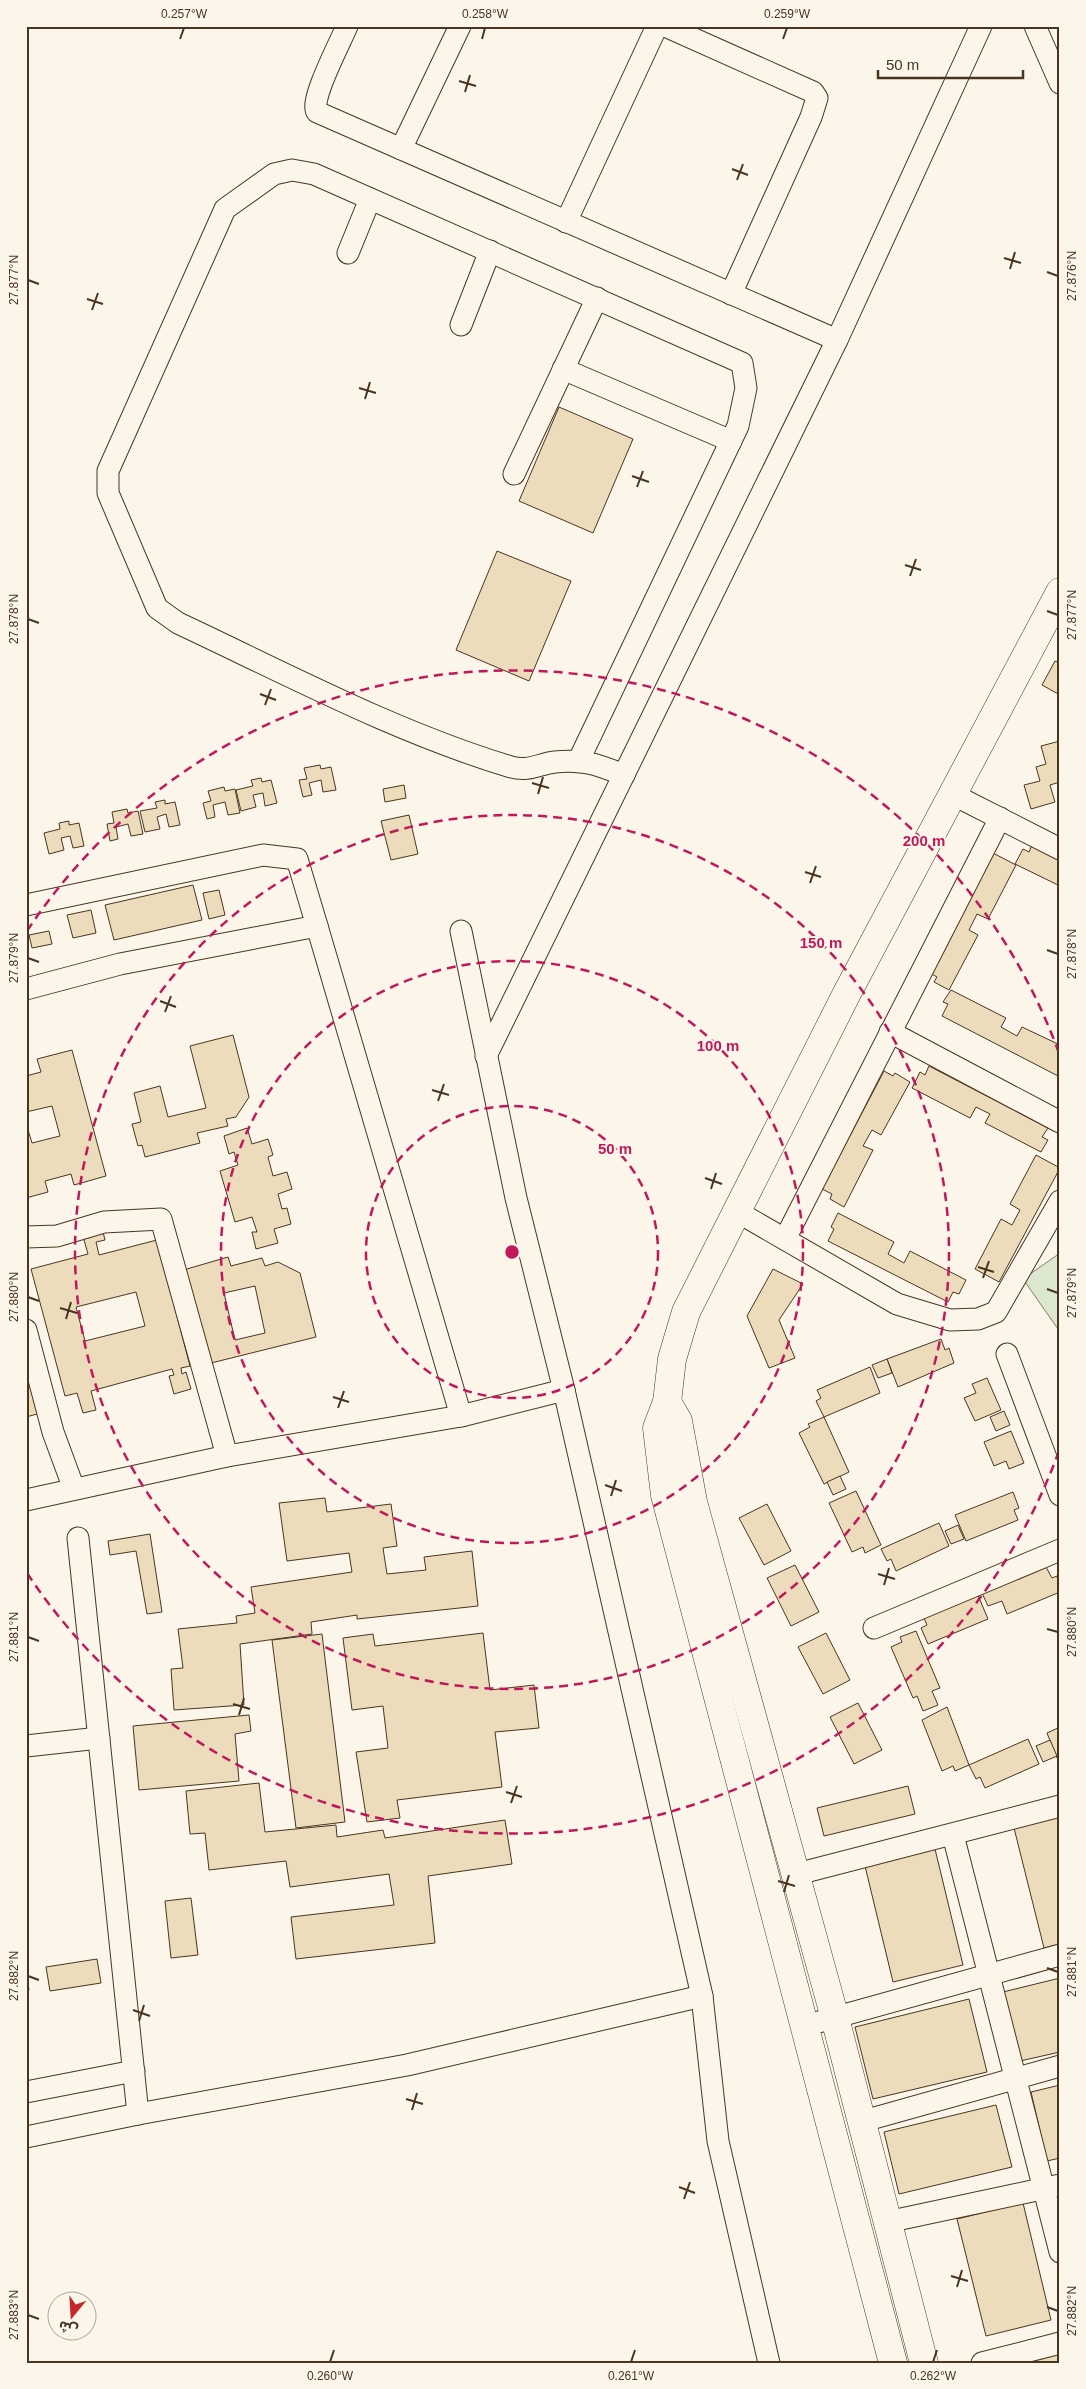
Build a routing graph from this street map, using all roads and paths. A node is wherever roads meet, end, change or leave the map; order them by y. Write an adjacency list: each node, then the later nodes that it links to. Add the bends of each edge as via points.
1 (348, 26): 8 (street, via 320,89 315,110)
2 (460, 26): 8 (street)
3 (657, 26): 10 (street)
4 (664, 26): 13 (street, via 813,92 817,98)
5 (981, 26): 16 (street)
6 (1035, 26): 7 (street)
7 (1060, 83)
8 (401, 150): 10 (street)
9 (370, 198): 11 (street); 12 (street); 21 (street, via 314,174 292,170 274,174 225,209 108,471 108,493 156,608 178,623 423,737 513,768 532,769 553,762)
10 (566, 222): 13 (street)
11 (490, 251): 14 (street); 15 (street)
12 (348, 253)
13 (731, 294): 16 (street)
14 (597, 298): 17 (street); 18 (street, via 742,363 746,388 738,426)
15 (461, 325)
16 (837, 340): 22 (street)
17 (563, 369): 18 (street); 19 (street)
18 (731, 441): 21 (street)
19 (514, 474)
20 (1060, 592): 23 (main road)
21 (578, 762): 22 (street, via 588,762)
22 (624, 775): 31 (street)
23 (952, 794): 24 (street); 34 (main road)
24 (1000, 818): 25 (street); 30 (street)
25 (1060, 848)
26 (26, 905): 27 (street, via 263,855 297,858)
27 (317, 926): 29 (street, via 120,964); 41 (street)
28 (461, 931): 31 (street)
29 (26, 989)
30 (890, 1032): 32 (street); 36 (street)
31 (486, 1056): 39 (street, via 516,1198)
32 (1060, 1122)
33 (1060, 1202): 36 (street, via 996,1312 978,1319 950,1320 897,1304)
34 (736, 1211): 36 (street); 40 (main road, via 686,1312 672,1359)
35 (26, 1237): 42 (street, via 57,1236 104,1222 161,1219)
36 (784, 1239)
37 (26, 1330): 43 (street, via 53,1432)
38 (1006, 1354): 44 (street)
39 (564, 1390): 41 (street); 56 (street)
40 (667, 1402): 53 (main road, via 678,1420 693,1502); 58 (main road, via 657,1428 665,1494)
41 (461, 1416): 42 (street)
42 (227, 1456): 43 (street)
43 (74, 1489): 45 (street)
44 (1060, 1495)
45 (26, 1500)
46 (78, 1538): 49 (street)
47 (1060, 1550): 48 (street)
48 (874, 1628)
49 (99, 1738): 50 (street); 60 (street)
50 (26, 1746)
51 (1060, 1806): 52 (street)
52 (953, 1835): 53 (street); 55 (street)
53 (797, 1874): 57 (main road)
54 (1060, 1955): 55 (street)
55 (988, 1974): 57 (street); 61 (street)
56 (702, 1996): 63 (street, via 407,2065); 70 (street, via 718,2142)
57 (835, 2018): 58 (street); 64 (main road)
58 (804, 2026): 71 (main road)
59 (1060, 2066): 61 (street)
60 (134, 2071): 62 (street); 63 (street)
61 (1016, 2078): 64 (street); 66 (street)
62 (26, 2092)
63 (138, 2114): 65 (street)
64 (860, 2122): 67 (main road)
65 (26, 2137)
66 (1052, 2187): 67 (street); 68 (street)
67 (887, 2222): 72 (main road)
68 (1060, 2252)
69 (1060, 2343): 73 (street)
70 (769, 2363)
71 (893, 2363)
72 (924, 2363)
73 (982, 2363)

